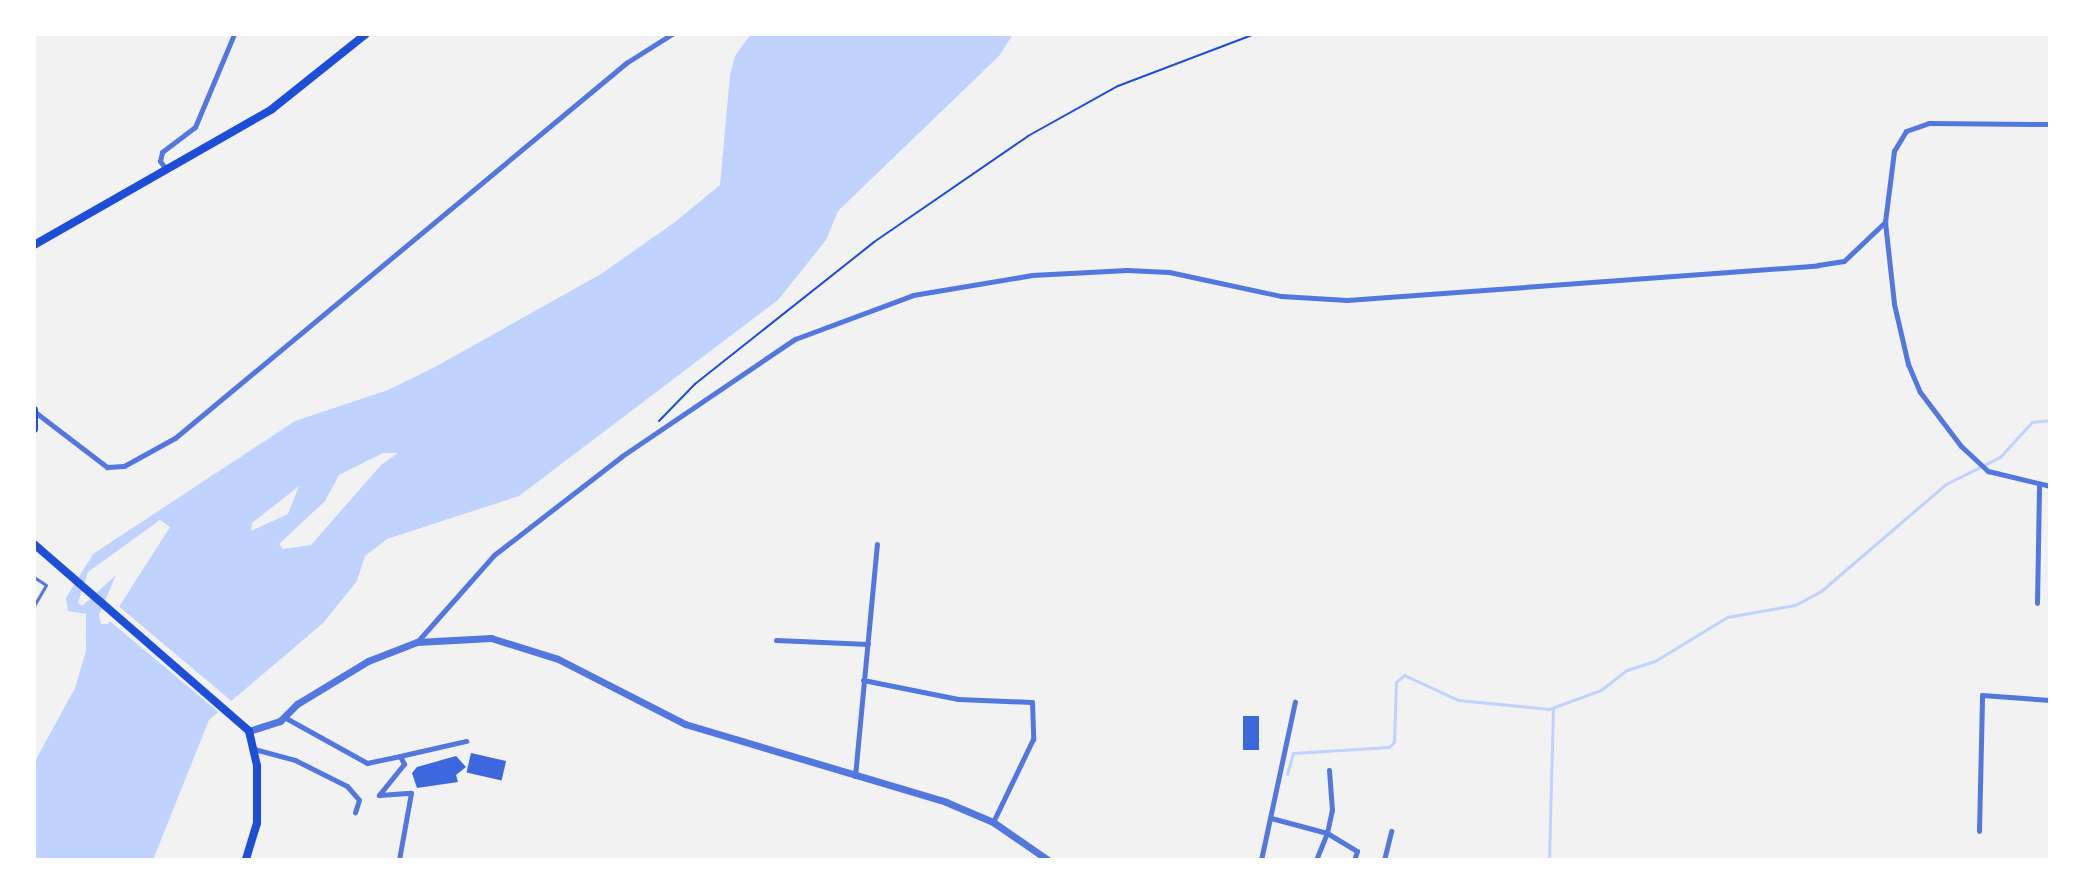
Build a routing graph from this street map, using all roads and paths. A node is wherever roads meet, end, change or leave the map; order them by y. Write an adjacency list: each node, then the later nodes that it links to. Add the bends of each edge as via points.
1 (234, 34): 6 (street, via 195,127 162,152 160,161)
2 (366, 34): 6 (main road, via 272,109)
3 (672, 34): 10 (street, via 626,63 189,430 136,461 113,467 94,462)
4 (1255, 34): 12 (path, via 1118,86 1028,136 803,297 695,384)
5 (2050, 124): 7 (street, via 1929,123 1906,131 1894,151)
6 (166, 169): 8 (main road)
7 (1885, 222): 12 (street, via 1844,261 1786,268 1347,300 1281,296 1169,272 1127,270 1032,275 913,295 795,339); 13 (street, via 1908,364 1920,392 1988,471)
8 (36, 245)
9 (34, 411): 10 (street); 11 (main road)
10 (53, 427): 11 (street)
11 (34, 428)
12 (642, 444): 21 (street, via 494,555)
13 (2039, 484): 14 (street); 18 (street)
14 (2050, 486)
15 (877, 544): 22 (street)
16 (35, 548): 27 (main road)
17 (34, 577): 19 (lane, via 46,585)
18 (2037, 603)
19 (34, 606)
20 (776, 640): 22 (street)
21 (417, 642): 26 (street, via 368,661); 32 (street, via 467,636 512,642 558,659 685,724)
22 (868, 644): 23 (street)
23 (863, 680): 32 (street); 35 (street, via 958,699 1032,702 1033,739)
24 (2050, 700): 37 (street, via 1982,695)
25 (1295, 702): 34 (street)
26 (284, 717): 27 (street); 30 (street, via 367,763)
27 (249, 731): 29 (main road)
28 (466, 741): 30 (street)
29 (254, 749): 33 (street, via 295,760 347,786 359,800); 39 (main road, via 257,823)
30 (400, 756): 40 (street, via 404,764 379,795 411,793)
31 (1329, 770): 38 (street, via 1332,810)
32 (855, 777): 35 (street, via 946,802)
33 (355, 812)
34 (1271, 818): 38 (street); 42 (street)
35 (993, 822): 41 (street)
36 (1391, 831): 45 (street)
37 (1979, 831)
38 (1327, 833): 43 (street); 44 (street, via 1357,851)
39 (246, 860)
40 (399, 860)
41 (1048, 860)
42 (1261, 860)
43 (1316, 860)
44 (1354, 860)
45 (1384, 860)

